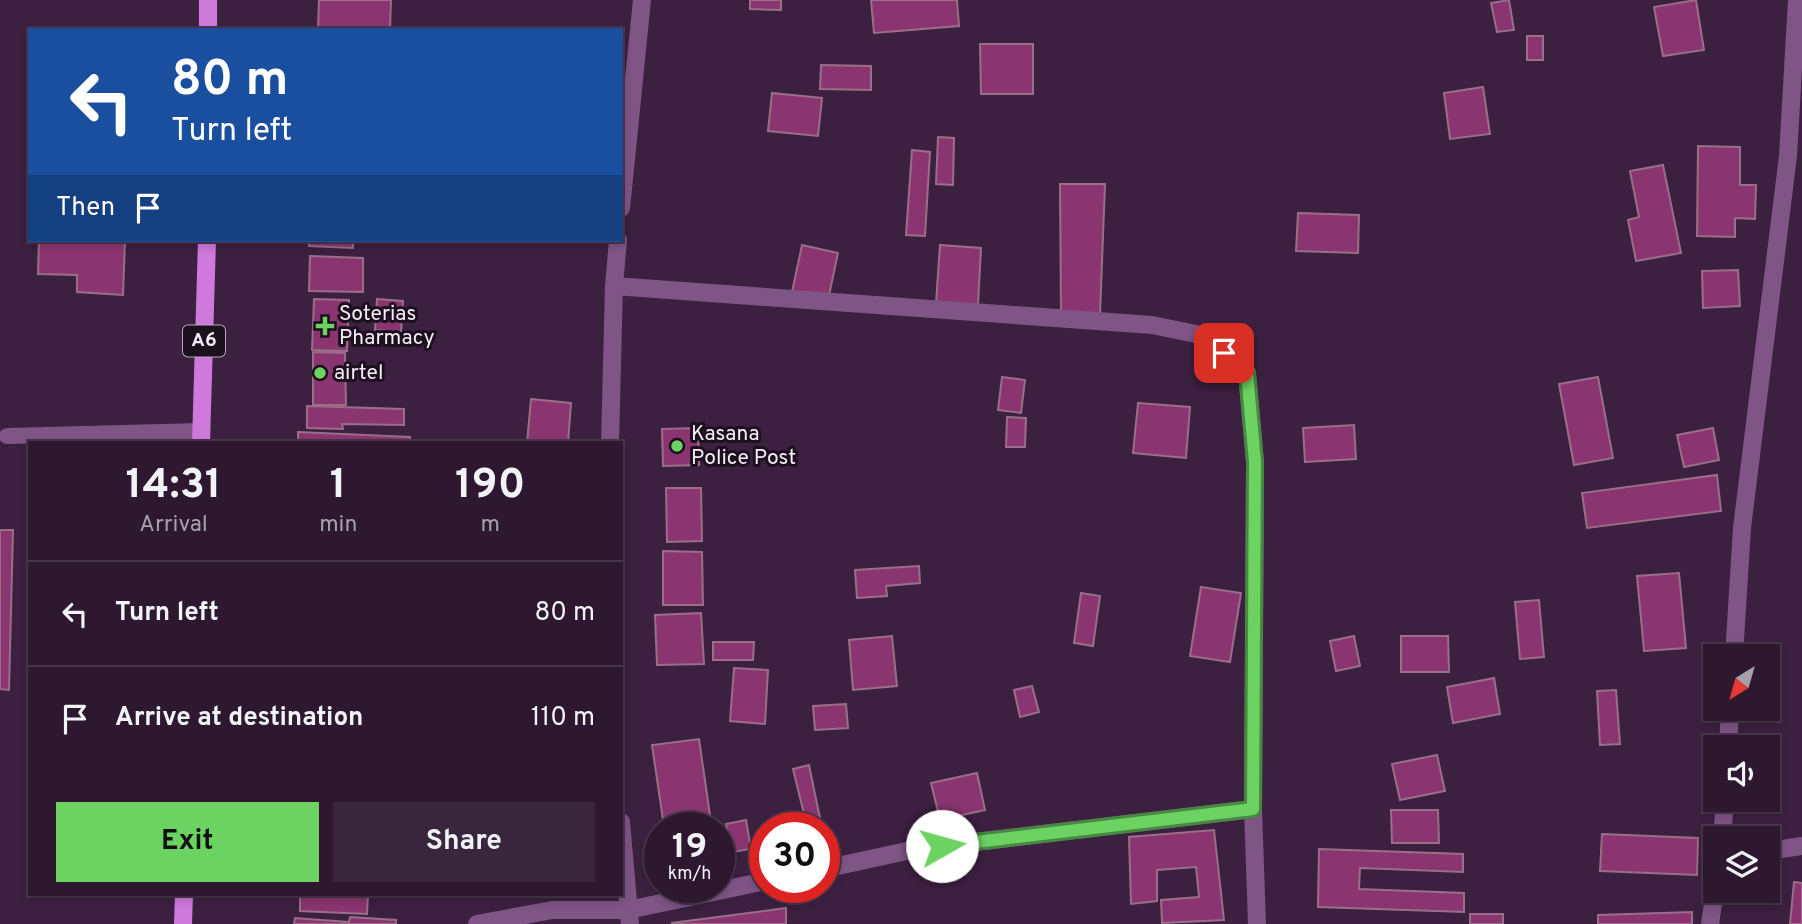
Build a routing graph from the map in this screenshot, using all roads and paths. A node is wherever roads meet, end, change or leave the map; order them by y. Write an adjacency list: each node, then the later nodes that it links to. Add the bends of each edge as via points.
1 (208, 0): 4 (main road)
2 (642, 0): 5 (street)
3 (1797, 0): 12 (street, via 1788,156 1742,528)
4 (208, 28)
5 (623, 188)
6 (207, 242): 10 (main road, A6)
7 (618, 242): 8 (street)
8 (614, 286): 11 (street); 13 (street, via 1152,325 1196,334 1224,353 1247,373 1255,462)
9 (7, 436): 10 (lane)
10 (201, 437)
11 (610, 441)
12 (1735, 644)
13 (1253, 809): 17 (street, via 916,849); 24 (street)
14 (623, 846): 21 (street)
15 (1802, 846): 16 (street)
16 (1780, 849)
17 (840, 866)
18 (749, 885): 21 (street)
19 (184, 896): 22 (main road)
20 (1714, 903): 25 (street)
21 (629, 917): 23 (street, via 552,910)
22 (183, 924)
23 (477, 924)
24 (1257, 924)
25 (1710, 924)

